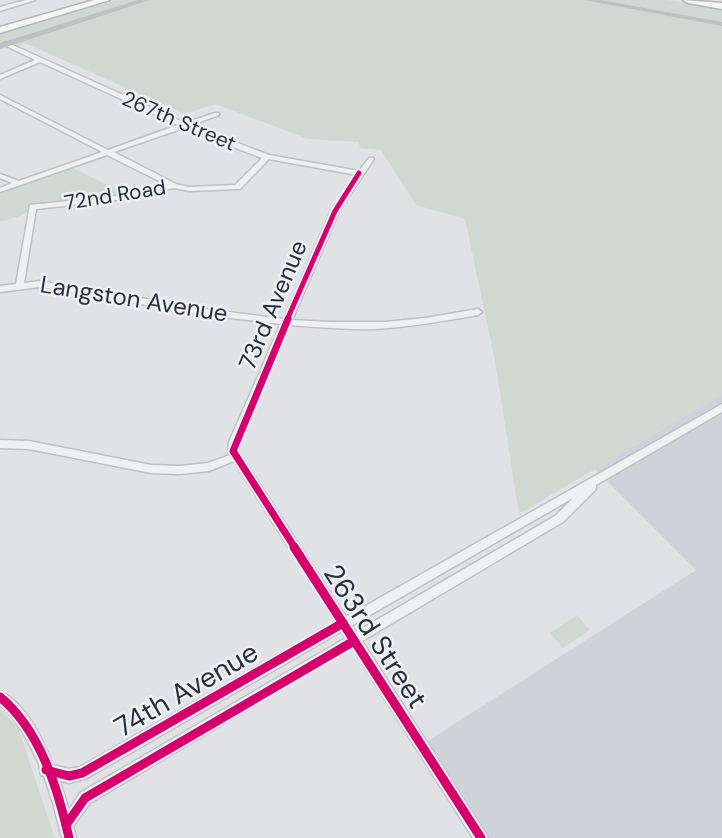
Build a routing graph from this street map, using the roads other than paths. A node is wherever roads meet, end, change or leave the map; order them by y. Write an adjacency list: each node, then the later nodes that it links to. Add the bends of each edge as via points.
1 (32, 0): 9 (street)
2 (74, 0): 10 (highway)
3 (80, 0): 10 (highway)
4 (105, 0): 12 (highway)
5 (146, 0): 13 (main road)
6 (588, 0): 11 (main road)
7 (688, 0): 8 (highway)
8 (722, 6)
9 (0, 9)
10 (0, 21)
11 (722, 24)
12 (0, 30)
13 (3, 45): 14 (street, 267th Street)
14 (39, 60): 15 (street); 18 (street, 267th Street)
15 (0, 77)
16 (0, 97): 19 (street)
17 (217, 114): 18 (street)
18 (181, 124): 19 (street); 20 (street, 267th Street)
19 (110, 151): 24 (street); 25 (street)
20 (267, 157): 22 (street, 267th Street); 25 (street, 72nd Road, via 237,187)
21 (370, 159): 22 (street, 73rd Avenue)
22 (359, 173): 30 (street, 73rd Avenue, via 335,211)
23 (0, 176): 24 (street)
24 (18, 183): 26 (street)
25 (174, 186): 27 (street, 72nd Road, via 33,207)
26 (0, 190)
27 (20, 284): 28 (street, Langston Avenue); 30 (street, Langston Avenue)
28 (0, 289)
29 (478, 312): 30 (street, Langston Avenue, via 373,326)
30 (287, 323): 33 (street, 73rd Avenue, via 234,442)
31 (722, 408): 34 (street, 74th Avenue)
32 (0, 444): 33 (street, via 35,444 176,470 217,467)
33 (234, 457): 35 (street, 263rd Street)
34 (599, 478): 35 (street, 74th Avenue); 36 (street, 74th Avenue, via 559,519)
35 (343, 623): 36 (street, 263rd Street); 38 (street, 74th Avenue, via 82,773 69,776)
36 (354, 641): 39 (street, 74th Avenue, via 85,798); 40 (street, 263rd Street)
37 (0, 697): 38 (street, via 29,725)
38 (46, 770): 39 (street)
39 (68, 831)
40 (477, 836)

